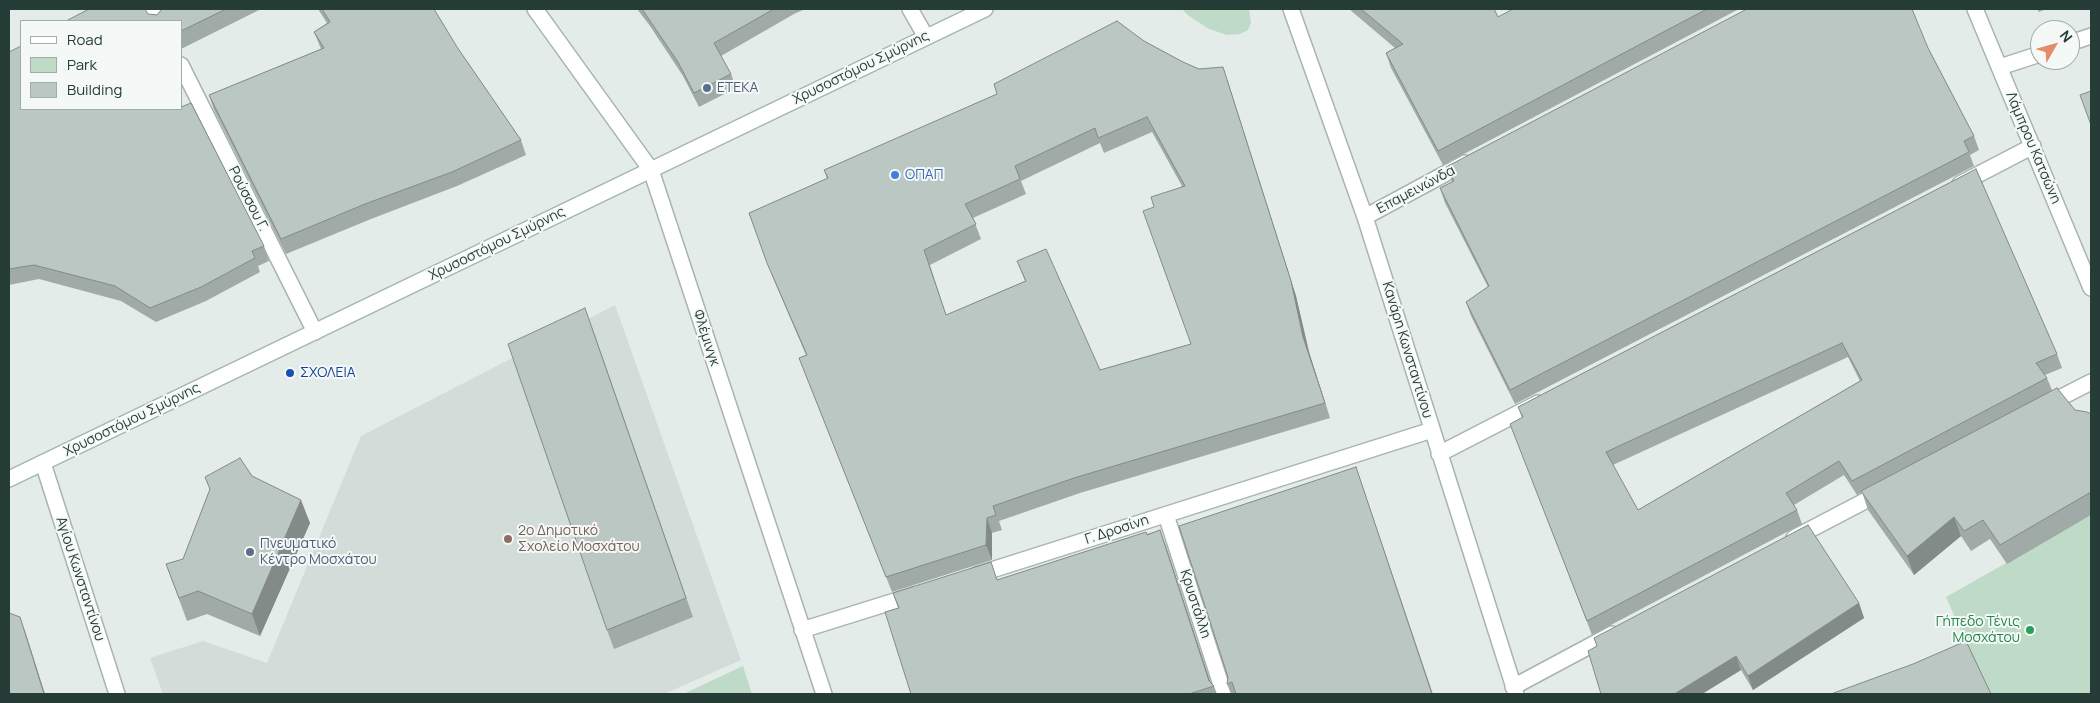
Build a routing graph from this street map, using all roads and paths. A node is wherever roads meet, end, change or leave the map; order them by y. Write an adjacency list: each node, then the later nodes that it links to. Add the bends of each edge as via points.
1 (535, 9): 12 (street, Φλέμινγκ)
2 (910, 9): 6 (street)
3 (985, 9): 6 (street, Χρυσοστόμου Σμύρνης)
4 (1290, 9): 14 (street, Κανάρη Κωνσταντίνου)
5 (1975, 9): 9 (street, Λάμπρου Κατσώνη)
6 (926, 37): 12 (street, Χρυσοστόμου Σμύρνης)
7 (2030, 57): 9 (street)
8 (182, 67): 16 (street, Ρούσσου Γ.)
9 (2000, 67): 10 (street, Λάμπρου Κατσώνη)
10 (2033, 146): 13 (street); 15 (street, Λάμπρου Κατσώνη)
11 (1479, 156): 14 (street, Επαμεινώνδα)
12 (651, 170): 16 (street, Χρυσοστόμου Σμύρνης); 30 (street, Φλέμινγκ)
13 (1944, 192)
14 (1365, 217): 20 (street, Κανάρη Κωνσταντίνου)
15 (2091, 288)
16 (315, 332): 22 (street, Χρυσοστόμου Σμύρνης)
17 (2091, 382): 19 (street)
18 (1555, 394): 21 (street)
19 (2030, 414)
20 (1432, 430): 21 (street, Κανάρη Κωνσταντίνου); 25 (street, Γ. Δροσίνη)
21 (1440, 454): 31 (street, Κανάρη Κωνσταντίνου)
22 (43, 463): 23 (street, Χρυσοστόμου Σμύρνης); 32 (street, Αγίου Κωνσταντίνου)
23 (9, 480)
24 (1899, 483): 26 (street)
25 (1166, 515): 27 (street, Γ. Δροσίνη); 34 (street, Κρυστάλλη)
26 (1785, 544)
27 (961, 580)
28 (933, 589): 30 (street)
29 (1627, 627): 31 (street)
30 (802, 630): 33 (street, Φλέμινγκ)
31 (1514, 691)
32 (117, 694)
33 (824, 694)
34 (1224, 694)

